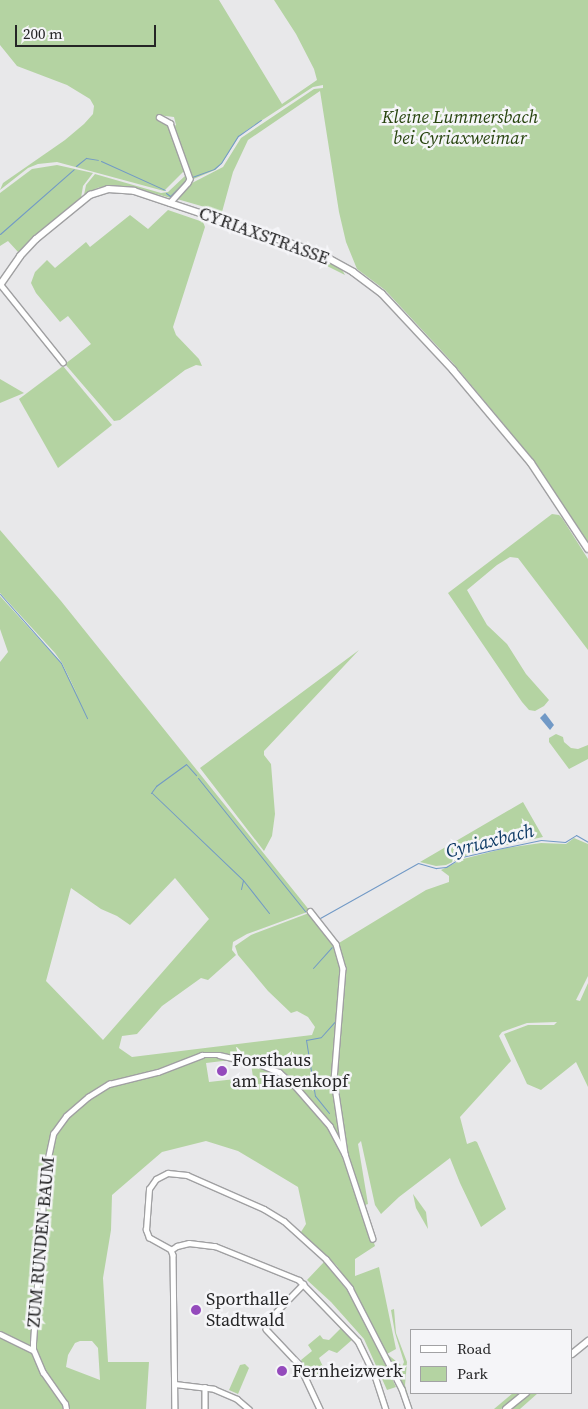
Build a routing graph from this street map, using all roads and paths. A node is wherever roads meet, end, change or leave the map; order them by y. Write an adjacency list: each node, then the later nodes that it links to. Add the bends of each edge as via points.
1 (159, 117): 2 (street, via 170,122 190,179)
2 (170, 203): 3 (street, CYRIAXSTRASSE, via 127,190 97,192 36,239); 5 (street, CYRIAXSTRASSE, via 319,253 362,278 485,406 531,464)
3 (0, 285): 4 (street)
4 (64, 362)
5 (588, 549)
6 (310, 911): 7 (street, via 336,944 344,968 334,1080)
7 (345, 1154): 8 (street); 13 (street, ZUM RUNDEN BAUM, via 330,1126 279,1072 234,1058 202,1055 158,1072 109,1084 88,1097 66,1116 52,1140 43,1187)
8 (373, 1239)
9 (172, 1250): 10 (street, via 189,1243 215,1246); 15 (street); 24 (street, via 149,1238 146,1230 149,1189 156,1179 168,1172 187,1175 284,1221 326,1259 350,1288)
10 (304, 1284): 22 (street, via 269,1320 266,1329 299,1364); 23 (street, via 363,1349)
11 (0, 1334): 13 (street, ZUM RUNDEN BAUM)
12 (588, 1341): 14 (street)
13 (33, 1350): 18 (street, ZUM RUNDEN BAUM)
14 (573, 1353)
15 (175, 1384): 16 (street); 19 (street)
16 (205, 1386): 20 (street); 21 (street, via 227,1394)
17 (525, 1394): 25 (street)
18 (66, 1409)
19 (175, 1409)
20 (205, 1409)
21 (250, 1409)
22 (320, 1409)
23 (386, 1409)
24 (409, 1409)
25 (506, 1409)

